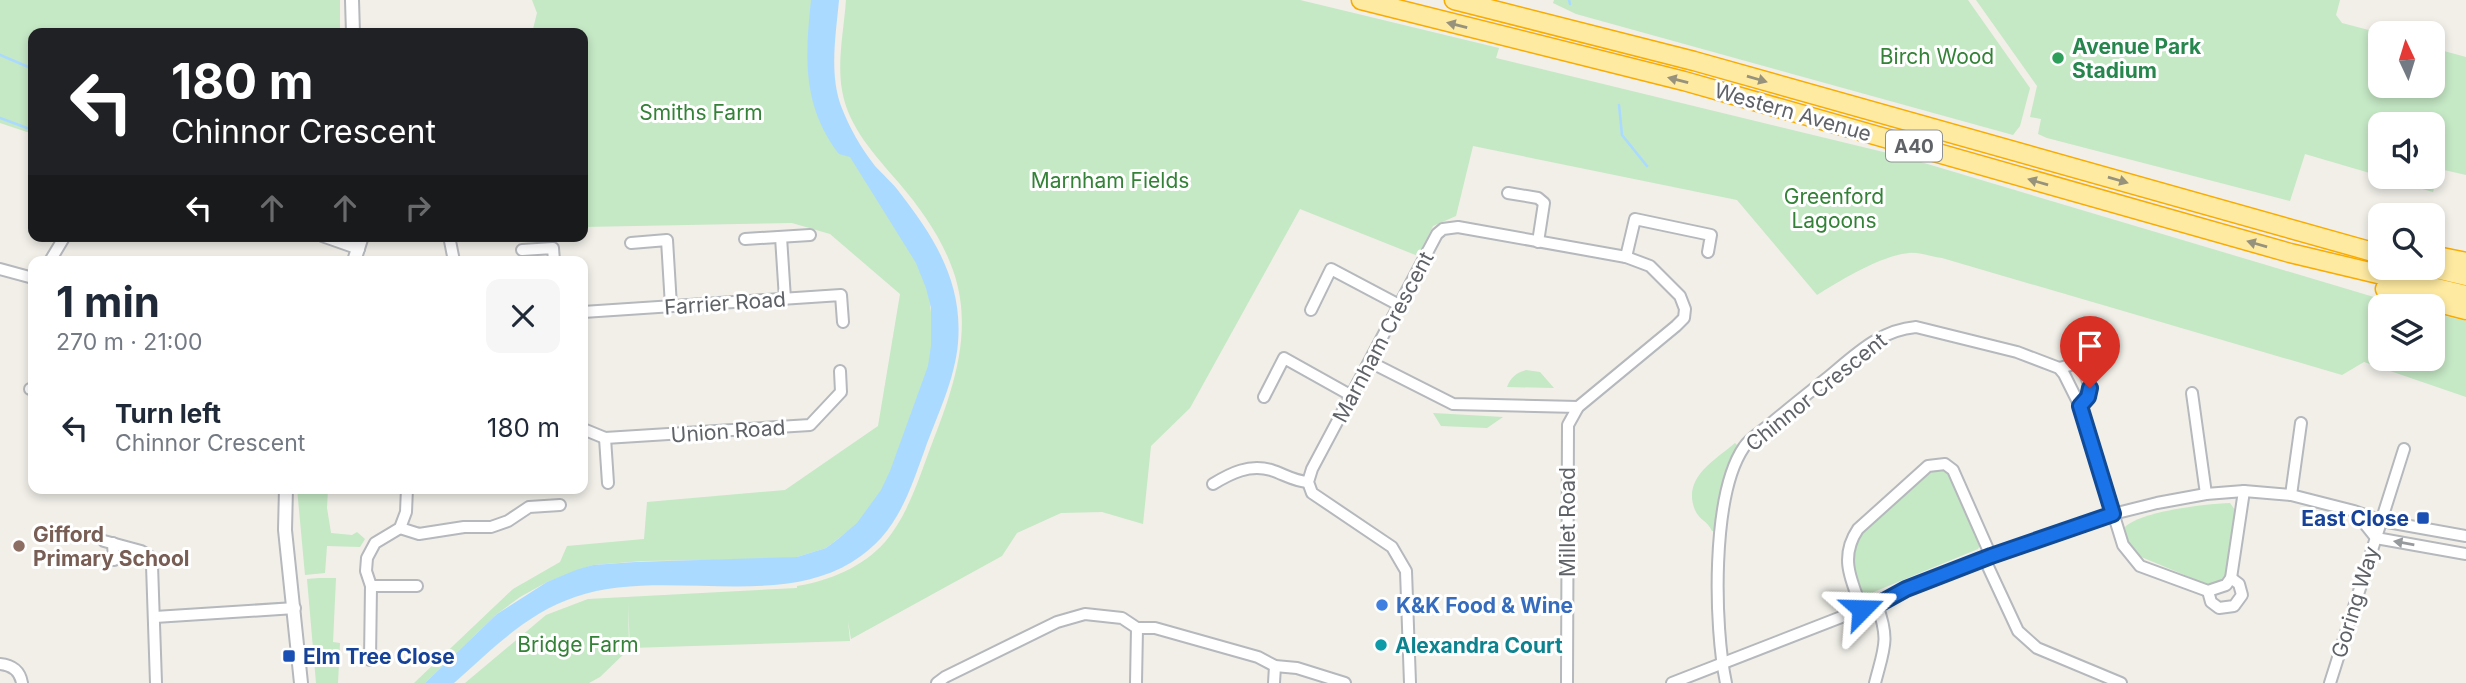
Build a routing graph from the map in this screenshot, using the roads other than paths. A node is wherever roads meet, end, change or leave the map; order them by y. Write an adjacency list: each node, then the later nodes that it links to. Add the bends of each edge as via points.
1 (352, 0): 5 (street)
2 (1361, 0): 20 (highway, Western Avenue / A40, one-way to 2, via 1685,81)
3 (1454, 0): 6 (highway, Western Avenue / A40)
4 (1508, 0): 6 (highway)
5 (353, 28)
6 (1694, 61): 8 (highway, Western Avenue / A40, one-way to 8)
7 (1508, 193): 13 (street, via 1545,203)
8 (2301, 232): 14 (highway, A40); 18 (highway, Western Avenue / A40)
9 (810, 235): 10 (street)
10 (781, 237): 11 (street); 30 (street)
11 (745, 239)
12 (339, 242): 16 (street)
13 (1538, 242): 22 (street, Marnham Crescent); 31 (street, Marnham Crescent, via 1458,227 1443,229)
14 (2368, 242)
15 (631, 243): 32 (street, via 667,240)
16 (358, 249)
17 (522, 250): 21 (street, via 553,248)
18 (2368, 251)
19 (1708, 252): 22 (street, via 1711,234 1635,219)
20 (2290, 253): 29 (highway, Western Avenue / A40); 34 (highway, A40, via 2373,286)
21 (554, 256)
22 (1626, 257): 44 (street, Marnham Crescent, via 1650,266 1679,296 1684,318)
23 (2445, 258): 24 (highway)
24 (2466, 262)
25 (0, 269): 28 (street)
26 (2445, 271): 27 (highway)
27 (2466, 276)
28 (28, 277)
29 (2466, 295)
30 (785, 299): 32 (street, Farrier Road); 36 (street, Farrier Road, via 841,295)
31 (1399, 305): 33 (street, via 1331,270); 37 (street, Marnham Crescent)
32 (671, 306): 35 (street, Farrier Road)
33 (1311, 310)
34 (2466, 310)
35 (588, 312)
36 (843, 322)
37 (1370, 362): 41 (street, Marnham Crescent); 44 (street, via 1453,404)
38 (2059, 368): 43 (street, Chinnor Crescent); 43 (street, Chinnor Crescent, via 2075,364 2088,378 2088,397); 78 (street, Chinnor Crescent, via 1941,333 1899,328 1846,362 1744,446 1727,484 1720,545 1717,618)
39 (840, 371): 47 (street, Union Road, via 841,392 810,425)
40 (2192, 393): 55 (street)
41 (1352, 396): 42 (street, via 1284,358); 49 (street, Marnham Crescent)
42 (1264, 397)
43 (2080, 406): 59 (street, Chinnor Crescent)
44 (1578, 407): 88 (street, Millet Road, via 1568,425)
45 (2301, 423): 56 (street)
46 (588, 431): 47 (street, Union Road)
47 (605, 438): 50 (street)
48 (2403, 449): 60 (street)
49 (1308, 482): 51 (street, via 1255,468 1235,471); 87 (street, via 1312,493 1392,547 1400,558 1406,571)
50 (608, 483)
51 (1213, 484)
52 (2244, 491): 55 (street); 56 (street); 67 (street)
53 (286, 494): 72 (street, via 285,530)
54 (408, 494): 61 (street)
55 (2206, 494): 59 (street)
56 (2291, 495): 58 (street)
57 (560, 505): 61 (street, via 529,507 491,527 419,534)
58 (2354, 511): 60 (street); 63 (street)
59 (2113, 514): 65 (street); 70 (street, Chinnor Crescent, via 2123,545 2140,566)
60 (2382, 521): 62 (street); 63 (street, Goring Way)
61 (400, 528): 68 (street, via 369,550 366,564)
62 (2466, 536)
63 (2375, 538): 64 (street, one-way to 63); 93 (street, Goring Way)
64 (2466, 554)
65 (1987, 557): 71 (street); 73 (street, via 1953,470 1945,464 1928,466 1852,537 1847,554 1849,575); 92 (street, via 2018,631 2037,648)
66 (114, 560): 74 (street, via 109,542 149,556)
67 (2231, 578): 70 (street, via 2226,585); 70 (street, Chinnor Crescent, via 2242,595 2234,606 2219,608)
68 (371, 586): 69 (street); 76 (street)
69 (417, 586)
70 (2208, 591)
71 (1877, 605): 73 (street); 91 (street, via 1886,639)
72 (295, 608): 74 (street); 82 (street)
73 (1862, 609): 78 (street)
74 (155, 617): 81 (street)
75 (1137, 628): 79 (street, via 1155,628); 83 (street, via 1122,618 1071,616); 84 (street)
76 (370, 660)
77 (0, 664): 80 (street, via 17,671)
78 (1722, 665): 89 (street); 90 (street, Chinnor Crescent)
79 (1275, 666): 85 (street); 86 (street)
80 (22, 683)
81 (156, 683)
82 (300, 683)
83 (937, 683)
84 (1136, 683)
85 (1274, 683)
86 (1345, 683)
87 (1410, 683)
88 (1567, 683)
89 (1672, 683)
90 (1726, 683)
91 (1875, 683)
92 (2121, 683)
93 (2330, 683)

